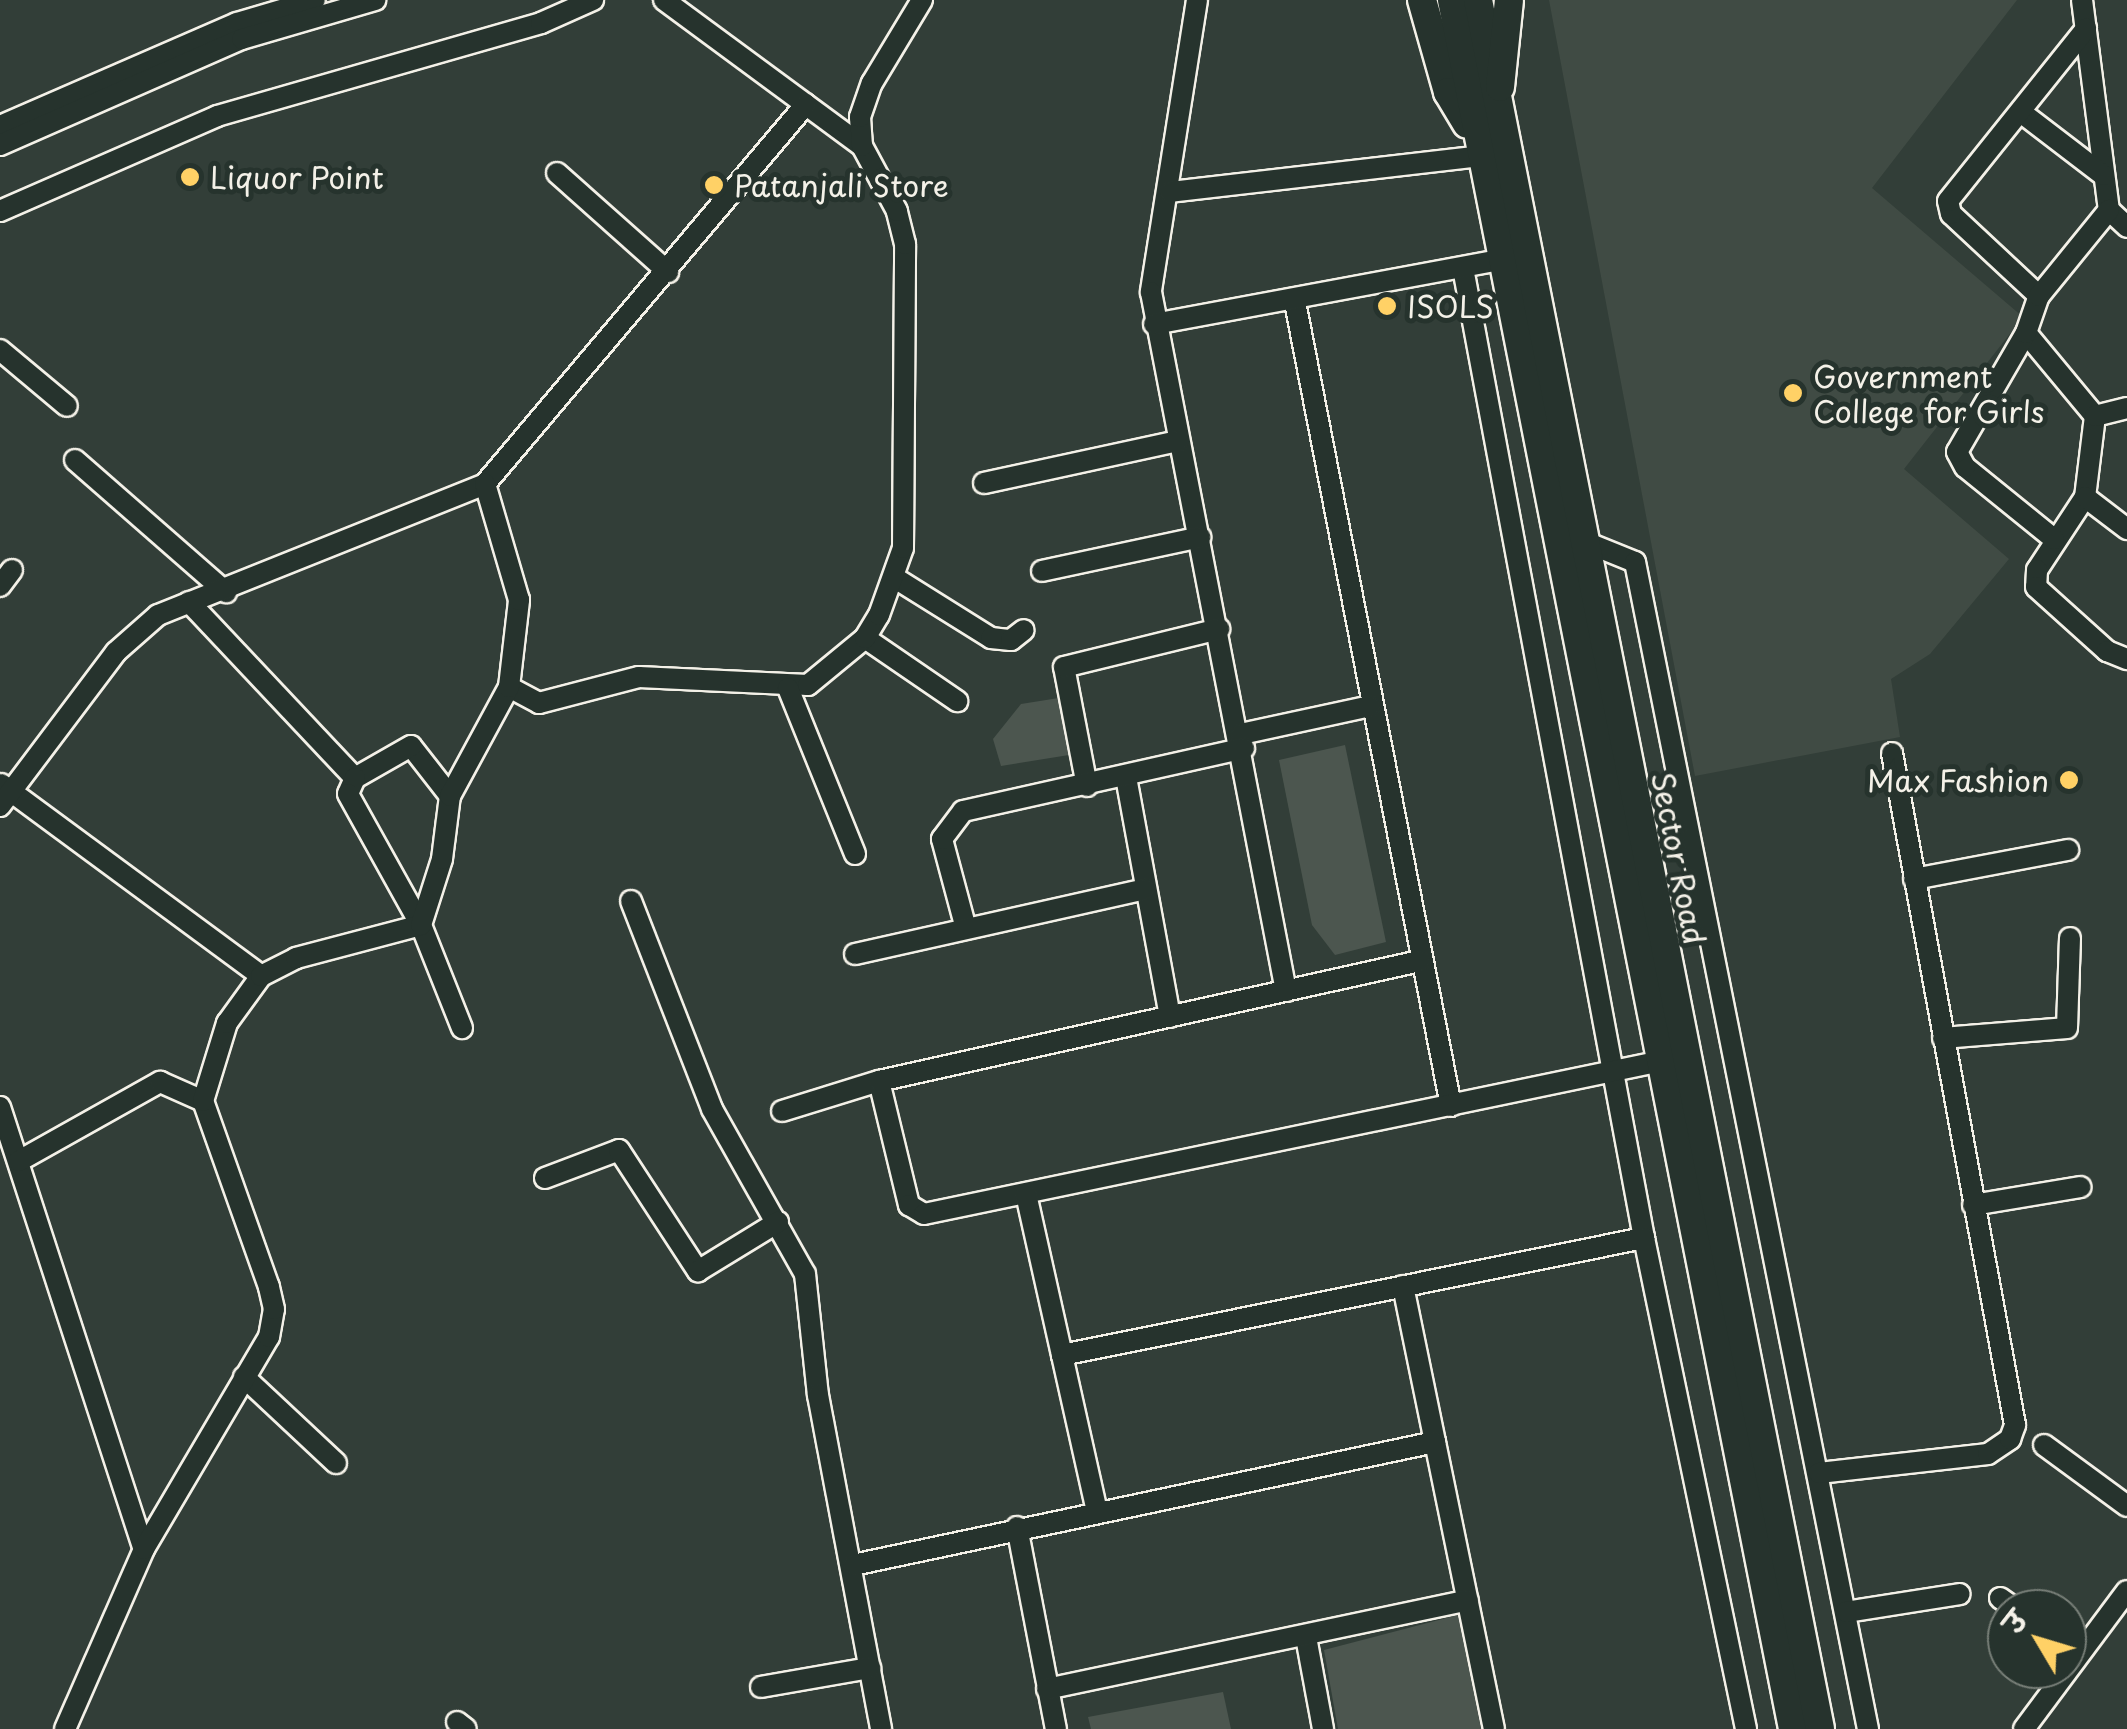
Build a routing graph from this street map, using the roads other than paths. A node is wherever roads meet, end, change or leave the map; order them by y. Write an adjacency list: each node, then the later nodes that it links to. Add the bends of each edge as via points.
1 (316, 0): 16 (street, via 237,23)
2 (375, 0): 18 (street, via 242,38)
3 (594, 0): 24 (street, via 541,23 217,116)
4 (664, 0): 14 (street)
5 (922, 0): 19 (street, via 872,83 860,117)
6 (1197, 0): 22 (street)
7 (1422, 0): 17 (main road, via 1457,115)
8 (1452, 0): 17 (main road, Sector Road)
9 (1478, 0): 13 (main road, Sector Road)
10 (1510, 0): 13 (main road)
11 (2082, 0): 12 (street)
12 (2086, 29): 15 (street); 21 (street)
13 (1496, 98): 26 (main road, Sector Road)
14 (806, 104): 19 (street); 28 (street)
15 (2022, 113): 21 (street); 29 (street, via 1948,201 1951,214)
16 (0, 126)
17 (1477, 144): 22 (street); 26 (main road, Sector Road)
18 (0, 145)
19 (862, 146): 47 (street, via 898,211 904,244 903,548)
20 (558, 173): 28 (street)
21 (2103, 175): 23 (street)
22 (1170, 192): 31 (street, via 1153,276)
23 (2109, 210): 25 (street); 29 (street)
24 (0, 211)
25 (2127, 227)
26 (1514, 257): 27 (street); 45 (main road, Sector Road); 80 (main road, Sector Road)
27 (1464, 268): 30 (street); 81 (street)
28 (668, 272): 39 (street)
29 (2039, 296): 32 (street)
30 (1295, 302): 31 (street); 57 (street)
31 (1154, 324): 37 (street)
32 (2026, 333): 36 (street); 44 (street, via 1957,452 1965,467)
33 (0, 350): 34 (street)
34 (67, 406)
35 (2127, 408): 36 (street)
36 (2095, 416): 41 (street)
37 (1179, 441): 40 (street); 43 (street)
38 (74, 460): 48 (street)
39 (485, 484): 48 (street); 54 (street, via 519,600)
40 (984, 484)
41 (2085, 497): 42 (street); 44 (street)
42 (2127, 529)
43 (1200, 537): 46 (street); 50 (street)
44 (2054, 539): 53 (street, via 2037,570 2036,587 2107,651)
45 (1583, 541): 80 (main road, Sector Road); 100 (street, via 1635,562)
46 (1042, 572)
47 (896, 578): 51 (street, via 991,638 1011,640); 52 (street)
48 (226, 592): 49 (street)
49 (190, 602): 61 (street); 63 (street, via 135,631)
50 (1219, 629): 58 (street); 62 (street, via 1064,667)
51 (1024, 630)
52 (865, 638): 55 (street, via 808,685); 56 (street)
53 (2127, 658)
54 (509, 686): 55 (street, via 539,703 639,676); 64 (street)
55 (788, 688): 66 (street)
56 (956, 702)
57 (1370, 706): 58 (street); 74 (street)
58 (1242, 741): 60 (street); 76 (street)
59 (1892, 753): 67 (street)
60 (1126, 776): 62 (street); 68 (street)
61 (355, 778): 64 (street, via 411,746); 71 (street, via 348,794)
62 (1087, 786): 70 (street, via 963,810 952,820 942,840)
63 (4, 794): 75 (street)
64 (450, 796): 71 (street, via 442,859)
65 (2068, 850): 67 (street)
66 (854, 854)
67 (1914, 879): 79 (street)
68 (1146, 890): 70 (street); 77 (street)
69 (631, 901): 92 (street, via 712,1110)
70 (965, 924): 73 (street)
71 (421, 925): 75 (street, via 296,958); 78 (street)
72 (2070, 938): 79 (street, via 2067,1028)
73 (855, 954)
74 (1420, 961): 76 (street); 84 (street)
75 (261, 976): 83 (street, via 227,1023)
76 (1286, 991): 77 (street)
77 (1170, 1018): 82 (street)
78 (462, 1028)
79 (1943, 1038): 91 (street)
80 (1673, 1058): 81 (street); 122 (main road, Sector Road); 123 (main road, Sector Road)
81 (1616, 1072): 84 (street); 93 (street)
82 (879, 1082): 86 (street); 90 (street, via 914,1211)
83 (203, 1101): 87 (street, via 160,1082); 96 (street, via 274,1310 268,1336)
84 (1451, 1106): 90 (street)
85 (0, 1107): 87 (street)
86 (782, 1112)
87 (19, 1161): 104 (street)
88 (545, 1178): 92 (street, via 620,1150 698,1270)
89 (2081, 1187): 91 (street)
90 (1026, 1194): 95 (street)
91 (1973, 1204): 100 (street, via 2015,1425 2010,1439 1988,1454)
92 (778, 1222): 105 (street, via 809,1293 818,1395)
93 (1644, 1238): 94 (street); 121 (street)
94 (1403, 1286): 95 (street); 97 (street)
95 (1062, 1355): 102 (street)
96 (244, 1377): 99 (street); 104 (street)
97 (1435, 1442): 102 (street); 108 (street)
98 (2044, 1446): 101 (street)
99 (336, 1463)
100 (1820, 1473): 109 (street)
101 (2127, 1506)
102 (1098, 1512): 103 (street)
103 (1017, 1527): 105 (street); 114 (street)
104 (144, 1548): 116 (street)
105 (853, 1565): 112 (street)
106 (2127, 1591): 110 (street)
107 (1960, 1594): 109 (street)
108 (1468, 1600): 111 (street); 120 (street)
109 (1846, 1612): 124 (street)
110 (2087, 1634)
111 (1306, 1638): 114 (street); 119 (street)
112 (870, 1668): 113 (street); 117 (street)
113 (761, 1688)
114 (1047, 1689): 118 (street)
115 (2049, 1689): 125 (street)
116 (65, 1729)
117 (880, 1729)
118 (1056, 1729)
119 (1324, 1729)
120 (1494, 1729)
121 (1746, 1729)
122 (1793, 1729)
123 (1820, 1729)
124 (1868, 1729)
125 (2024, 1729)

